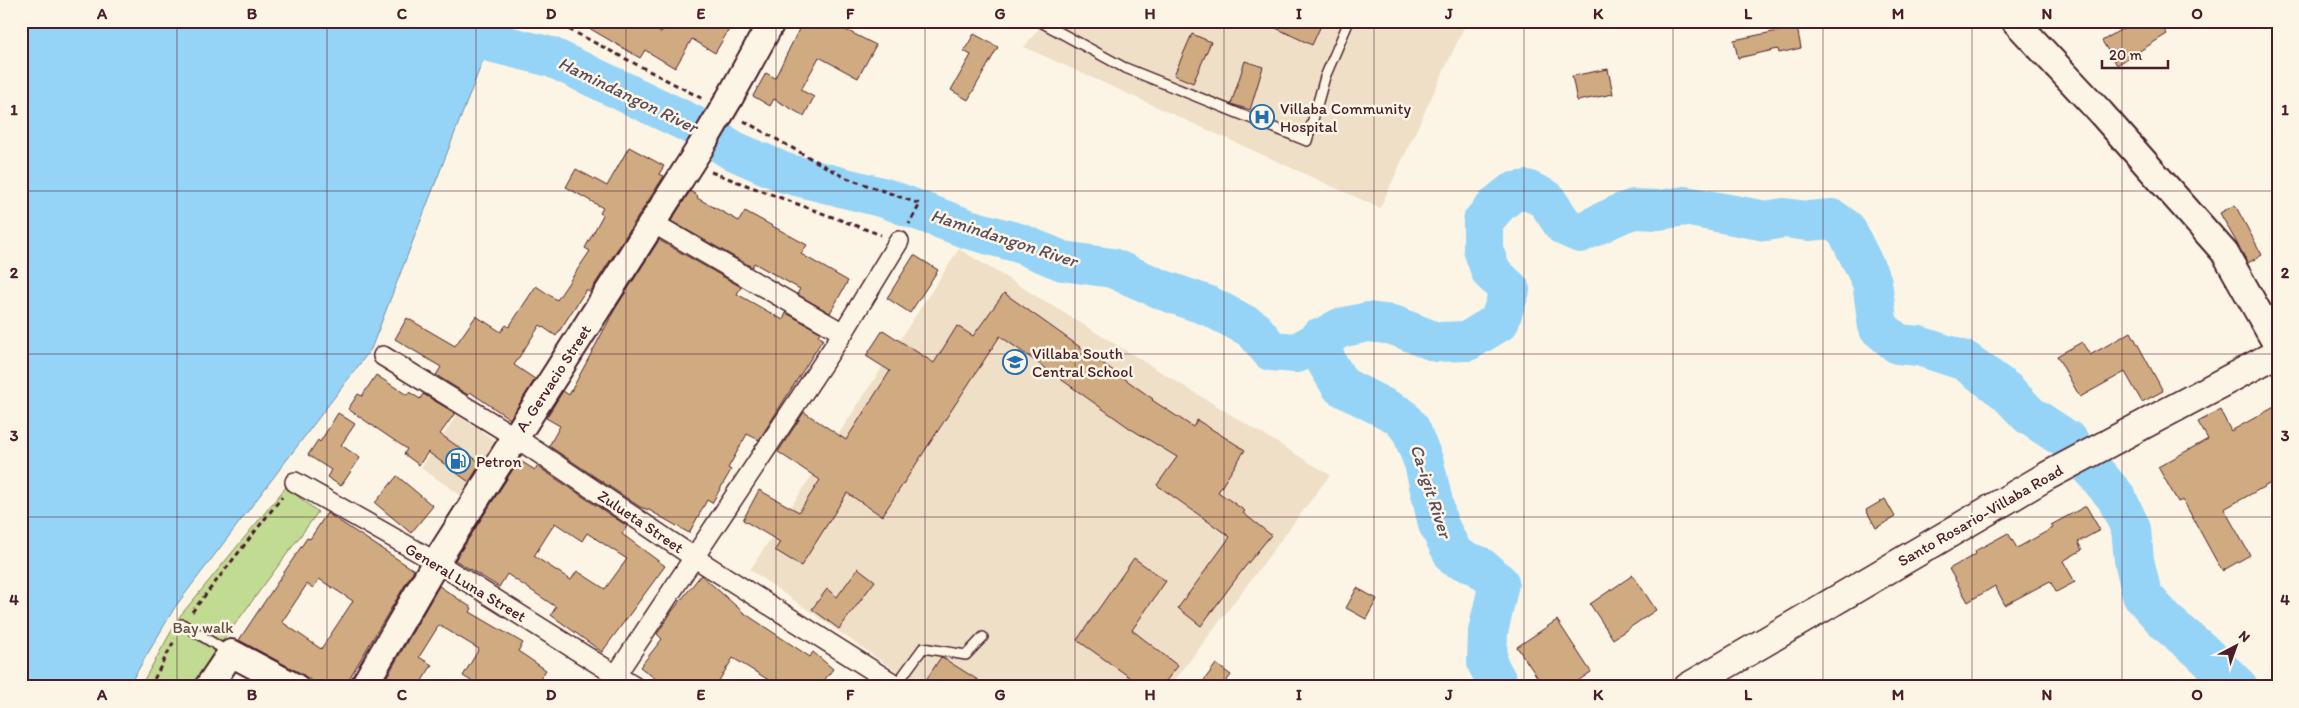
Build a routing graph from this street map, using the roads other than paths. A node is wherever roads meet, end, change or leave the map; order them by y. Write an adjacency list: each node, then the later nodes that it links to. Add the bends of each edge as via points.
1 (772, 21): 5 (street, A. Gervacio Street, bridge, via 729,99)
2 (1039, 21): 3 (lane, via 1123,67 1307,141 1326,77)
3 (1349, 21)
4 (2016, 21): 8 (street, via 2225,253)
5 (653, 223): 7 (street); 11 (street, A. Gervacio Street)
6 (902, 235): 7 (street)
7 (843, 334): 13 (street)
8 (2278, 347)
9 (2278, 353): 24 (main road, Santo Rosario-Villaba Road, via 2047,476)
10 (383, 356): 11 (street, Zulueta Street)
11 (515, 437): 13 (street, Zulueta Street); 14 (street, A. Gervacio Street)
12 (294, 482): 14 (street, General Luna Street)
13 (695, 558): 18 (street); 19 (street, Zulueta Street)
14 (436, 562): 18 (street, General Luna Street); 22 (street, A. Gervacio Street)
15 (182, 624): 17 (lane)
16 (983, 637): 19 (lane, via 966,655 923,648)
17 (231, 653): 20 (street); 21 (street)
18 (612, 680): 23 (street, General Luna Street)
19 (897, 686)
20 (208, 687)
21 (295, 687)
22 (363, 687)
23 (635, 687)
24 (1688, 687)

